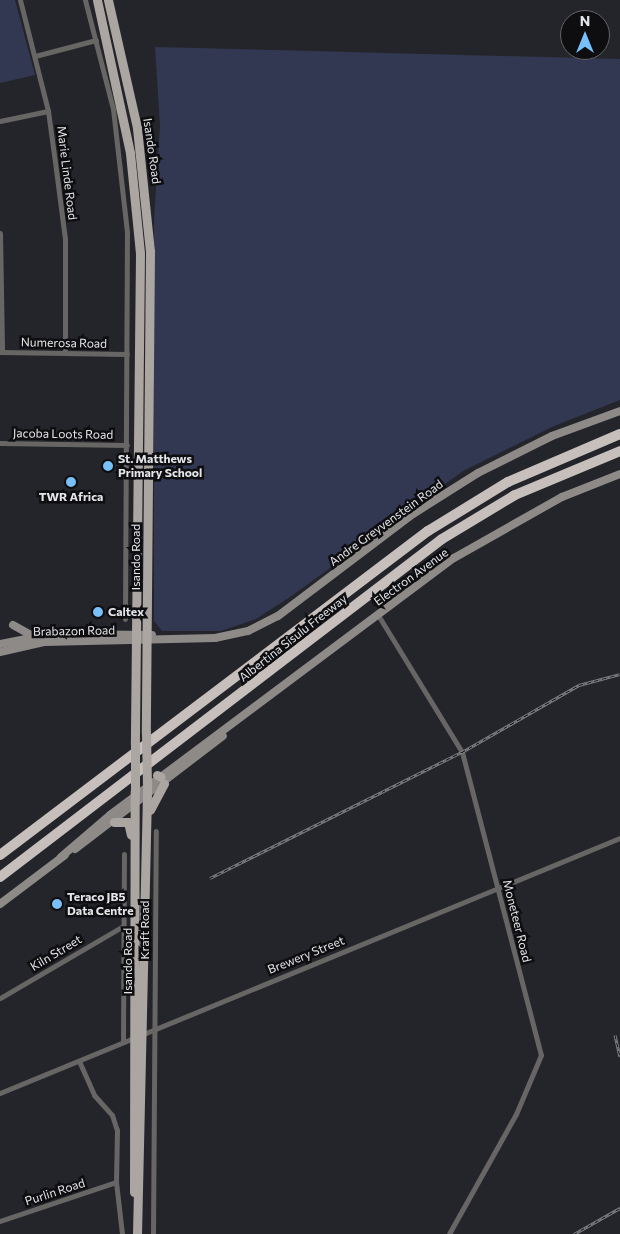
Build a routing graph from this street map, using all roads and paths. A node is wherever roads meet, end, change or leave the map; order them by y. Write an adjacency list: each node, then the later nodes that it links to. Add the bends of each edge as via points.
1 (20, 0): 6 (street, Marie Linde Road)
2 (85, 0): 5 (street, Isando Road)
3 (98, 0): 23 (main road, Isando Road, via 128,139 138,227)
4 (108, 0): 24 (main road, Isando Road, via 137,128 148,218)
5 (96, 40): 6 (street); 12 (street, Isando Road, via 113,109 127,232)
6 (35, 56): 7 (street, Marie Linde Road)
7 (48, 111): 8 (street); 11 (street, Marie Linde Road, via 65,239)
8 (0, 121)
9 (0, 233): 10 (street)
10 (1, 352): 11 (street, Numerosa Road)
11 (64, 352): 12 (street, Numerosa Road)
12 (127, 354): 16 (street, Isando Road)
13 (620, 411): 24 (main road, Andre Greyvenstein Road, via 545,439 455,487 266,623 226,637)
14 (620, 434): 37 (highway, Albertina Sisulu Freeway, via 516,478 428,531)
15 (0, 444): 16 (street, Jacoba Loots Road)
16 (126, 445): 20 (street, Isando Road)
17 (620, 451): 39 (highway, Albertina Sisulu Freeway, via 516,495 442,539)
18 (620, 474): 19 (main road, Electron Avenue, via 562,497 494,533)
19 (378, 615): 28 (main road, Electron Avenue); 40 (street, Moneteer Road, via 462,752)
20 (125, 619)
21 (13, 625): 22 (main road)
22 (32, 635): 23 (main road, Brabazon Road); 25 (main road, Brabazon Road)
23 (135, 638): 24 (main road, Brabazon Road); 26 (main road, Brabazon Road, via 44,642); 30 (main road, Isando Road, bridge)
24 (149, 638): 27 (main road, Isando Road, bridge)
25 (0, 644)
26 (0, 652)
27 (147, 758): 28 (main road); 29 (main road, Isando Road, bridge)
28 (161, 779): 29 (main road, Electron Avenue); 32 (main road)
29 (147, 789): 30 (main road, Electron Avenue); 32 (main road, Isando Road)
30 (135, 798): 31 (main road, Electron Avenue); 35 (main road, Isando Road); 38 (main road, Electron Avenue)
31 (114, 822): 35 (main road, via 128,822); 38 (main road, Electron Avenue)
32 (146, 824): 45 (main road, Isando Road)
33 (156, 831): 44 (street, Kraft Road)
34 (620, 838): 40 (street, Brewery Street)
35 (134, 849): 45 (main road, Isando Road)
36 (124, 854): 42 (street)
37 (0, 855)
38 (62, 858): 41 (main road, Electron Avenue)
39 (0, 877)
40 (498, 887): 44 (street, Brewery Street); 54 (street, Moneteer Road, via 540,1061)
41 (0, 904)
42 (123, 926): 43 (street, Kiln Street); 46 (street)
43 (0, 998)
44 (154, 1029): 45 (street, Brewery Street); 53 (street)
45 (137, 1037): 46 (street, Brewery Street); 52 (main road, Isando Road)
46 (122, 1042): 47 (street, Brewery Street)
47 (79, 1061): 48 (street, Brewery Street); 49 (street, via 94,1095 115,1121)
48 (0, 1093)
49 (116, 1182): 50 (street, Purlin Road); 51 (street)
50 (0, 1221)
51 (122, 1234)
52 (137, 1234)
53 (153, 1234)
54 (448, 1234)

